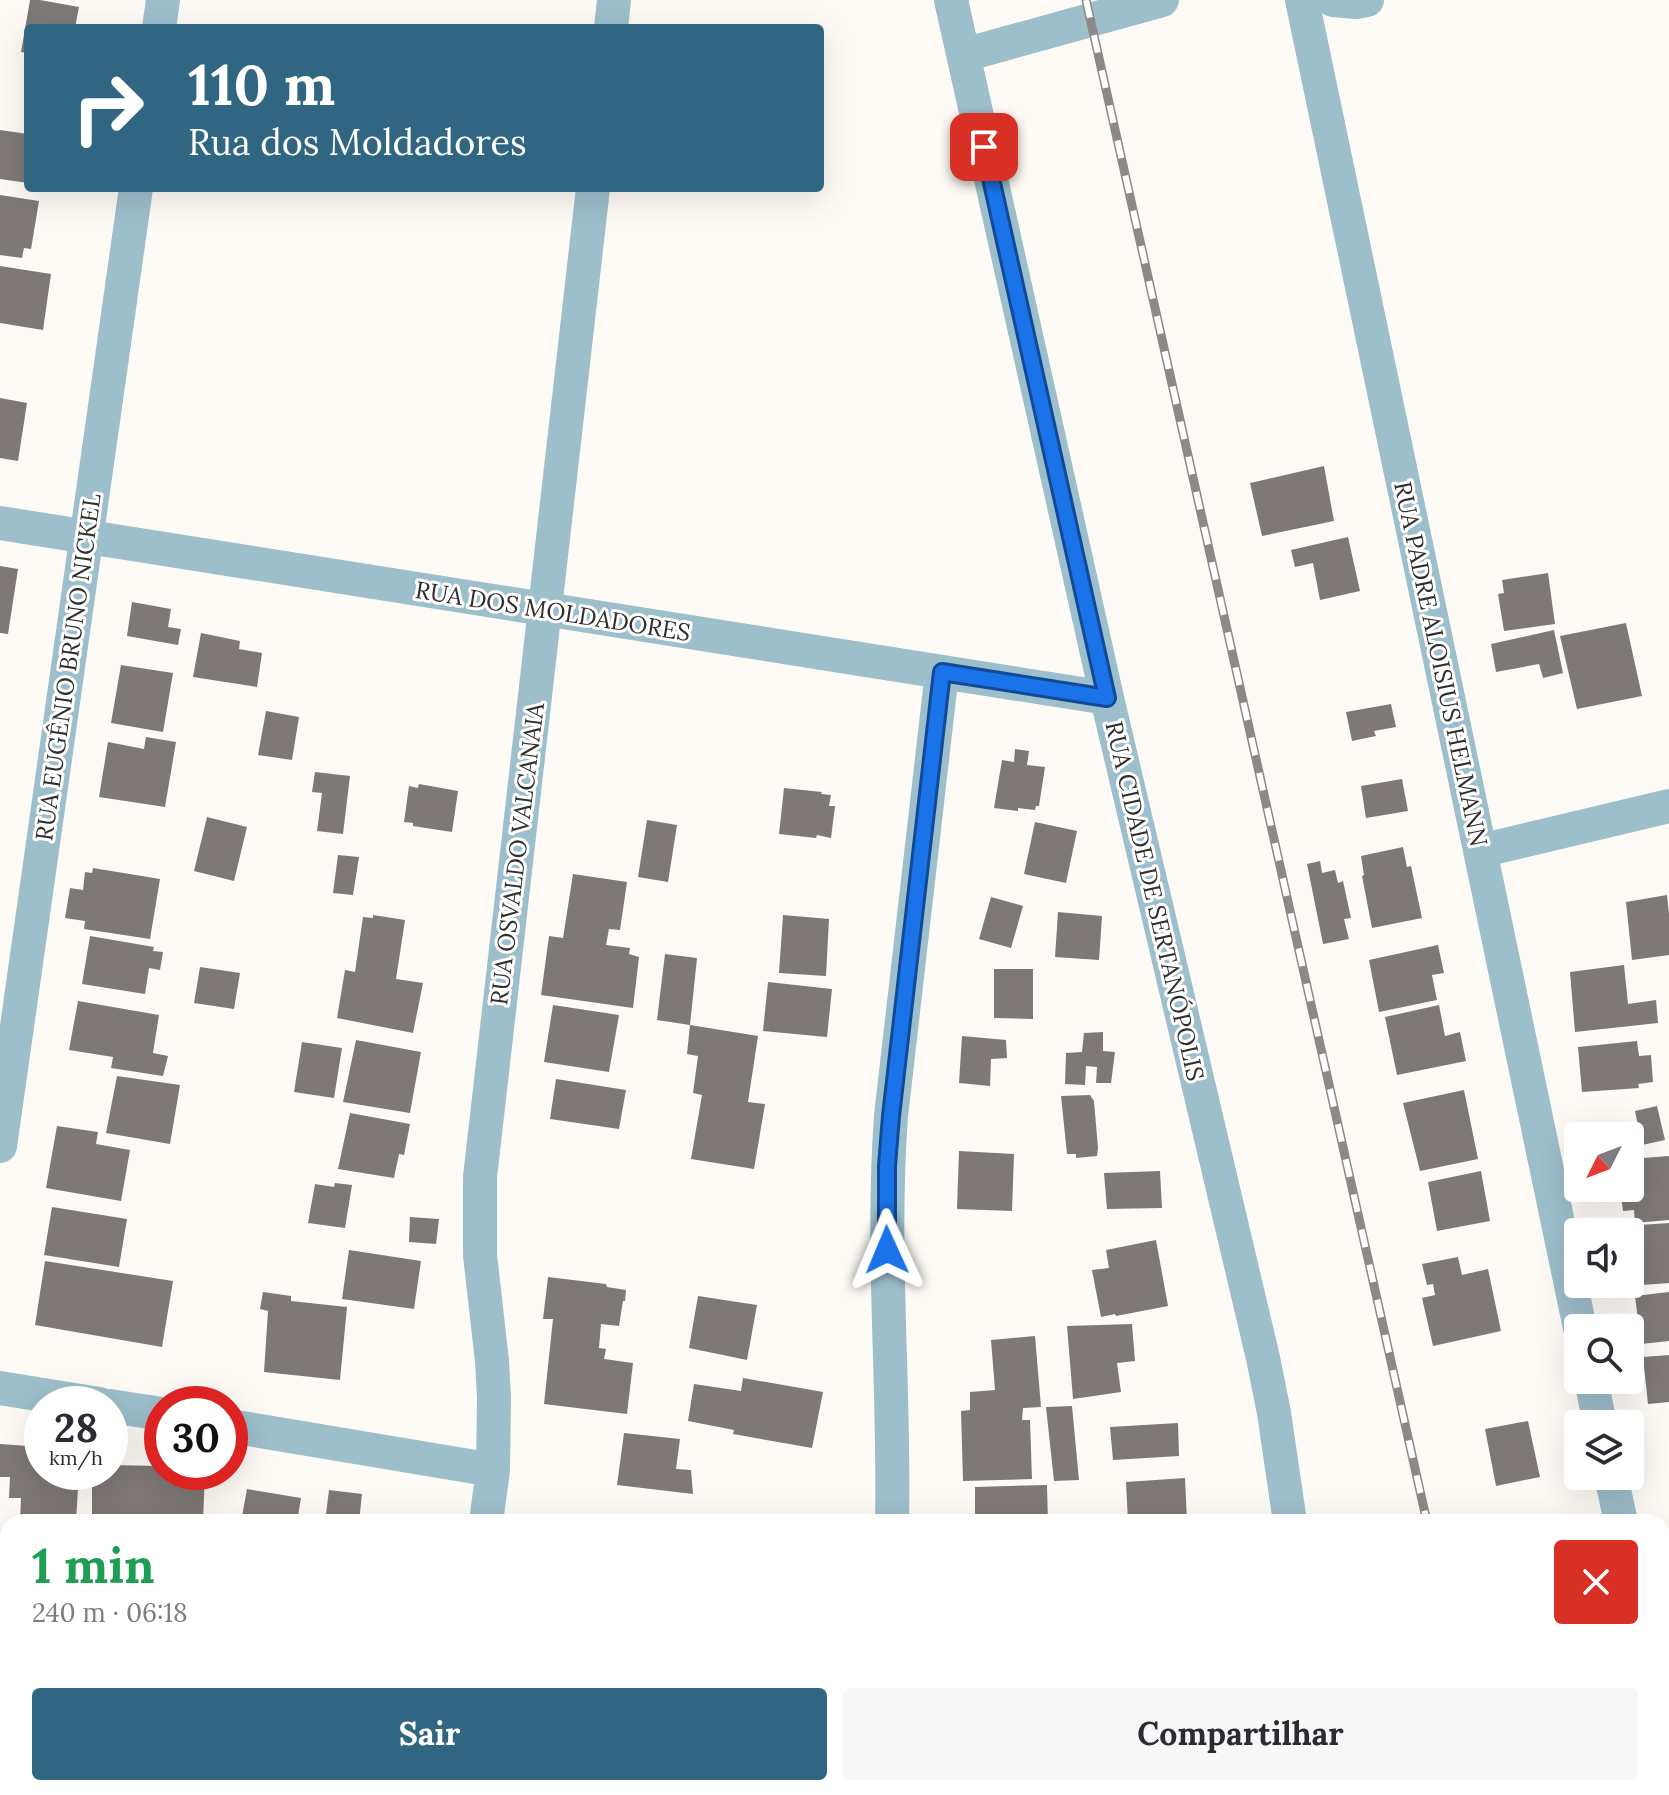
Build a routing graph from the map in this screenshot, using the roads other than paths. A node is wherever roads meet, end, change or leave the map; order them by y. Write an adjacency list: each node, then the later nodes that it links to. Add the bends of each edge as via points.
1 (163, 0): 8 (street)
2 (614, 0): 9 (street)
3 (951, 0): 10 (street, RUA CIDADE DE SERTANÓPOLIS)
4 (1162, 0): 10 (street)
5 (1302, 0): 19 (street, RUA PADRE ALOISIUS HELMANN)
6 (1333, 0): 7 (street)
7 (1367, 0)
8 (160, 24)
9 (611, 24)
10 (964, 55): 17 (street, RUA CIDADE DE SERTANÓPOLIS)
11 (135, 192): 14 (street, RUA EUGÊNIO BRUNO NICKEL)
12 (593, 192): 15 (street, RUA OSVALDO VALCANAIA)
13 (0, 523): 14 (street, RUA DOS MOLDADORES)
14 (87, 537): 15 (street, RUA DOS MOLDADORES); 20 (street, RUA EUGÊNIO BRUNO NICKEL)
15 (545, 609): 16 (street, RUA DOS MOLDADORES); 25 (street, RUA OSVALDO VALCANAIA, via 480,1177 480,1255 494,1397)
16 (942, 672): 17 (street, RUA DOS MOLDADORES); 28 (street, via 887,1166)
17 (1107, 698): 29 (street, RUA CIDADE DE SERTANÓPOLIS, via 1263,1358)
18 (1669, 806): 19 (street)
19 (1480, 851): 21 (street, RUA PADRE ALOISIUS HELMANN)
20 (0, 1146)
21 (1577, 1314)
22 (0, 1388): 23 (street)
23 (24, 1392)
24 (248, 1429): 25 (street)
25 (493, 1470): 27 (street, RUA OSVALDO VALCANAIA)
26 (1614, 1490): 30 (street)
27 (487, 1514)
28 (892, 1514)
29 (1289, 1514)
30 (1619, 1514)

